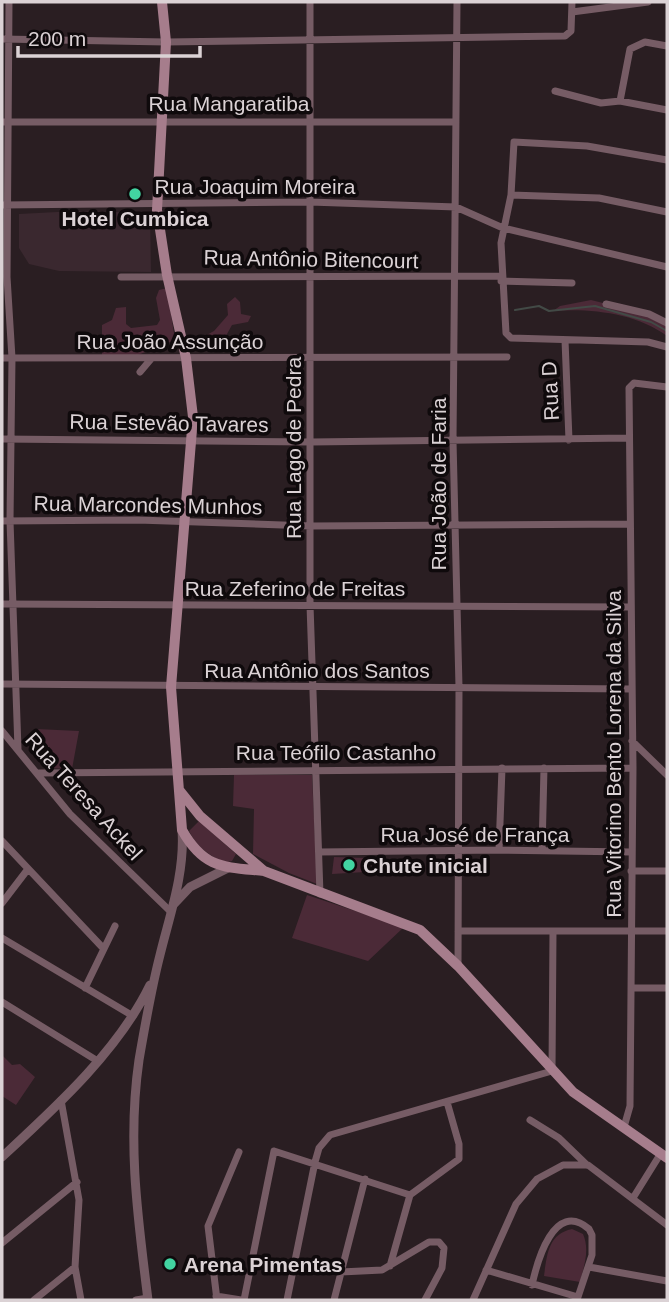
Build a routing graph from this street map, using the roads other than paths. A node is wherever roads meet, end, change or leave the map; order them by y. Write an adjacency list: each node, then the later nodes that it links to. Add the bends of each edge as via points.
1 (9, 2): 10 (street)
2 (162, 2): 11 (main road)
3 (310, 2): 9 (street, Rua Lago de Pedra)
4 (457, 2): 8 (street, Rua João de Faria)
5 (572, 2): 7 (street)
6 (648, 2): 7 (street)
7 (572, 12): 8 (street, via 571,31 565,36)
8 (455, 36): 9 (street); 19 (street, Rua João de Faria)
9 (310, 38): 11 (street); 17 (street, Rua Lago de Pedra)
10 (5, 39): 11 (street); 18 (street)
11 (166, 42): 16 (main road)
12 (667, 46): 14 (street, via 645,42 630,49)
13 (555, 91): 14 (street, via 601,103)
14 (621, 101): 15 (street)
15 (667, 110)
16 (160, 121): 17 (street, Rua Mangaratiba); 18 (street, Rua Mangaratiba); 23 (main road)
17 (310, 121): 19 (street, Rua Mangaratiba); 22 (street, Rua Lago de Pedra)
18 (6, 122): 24 (street)
19 (456, 122): 25 (street, Rua João de Faria)
20 (667, 160): 21 (street, via 587,145 520,141 512,145)
21 (512, 195): 26 (street, via 612,199); 27 (street)
22 (310, 202): 23 (street, Rua Joaquim Moreira); 25 (street, Rua Joaquim Moreira); 30 (street, Rua Lago de Pedra)
23 (157, 203): 24 (street, Rua Joaquim Moreira); 29 (main road)
24 (5, 205): 31 (street)
25 (456, 207): 27 (street, Rua Joaquim Moreira); 33 (street, Rua João de Faria)
26 (667, 212)
27 (503, 228): 28 (street, Rua Joaquim Moreira); 34 (street)
28 (667, 267)
29 (167, 275): 30 (street, Rua Antônio Bitencourt); 32 (street, Rua Antônio Bitencourt); 45 (main road)
30 (310, 276): 33 (street, Rua Antônio Bitencourt); 41 (street, Rua Lago de Pedra)
31 (4, 277): 44 (street)
32 (121, 277)
33 (456, 278): 34 (street, Rua Antônio Bitencourt); 40 (street, Rua João de Faria)
34 (501, 278): 35 (street, Rua Antônio Bitencourt); 38 (street, via 506,333 511,338)
35 (572, 283)
36 (606, 304): 37 (street)
37 (667, 323)
38 (565, 340): 39 (street, via 648,342); 52 (street, Rua D)
39 (667, 347)
40 (455, 356): 41 (street, Rua João Assunção); 42 (street, Rua João Assunção); 53 (street, Rua João de Faria)
41 (310, 357): 45 (street, Rua João Assunção); 54 (street, Rua Lago de Pedra)
42 (507, 357)
43 (2, 358): 44 (street, Rua João Assunção)
44 (12, 358): 46 (street, Rua João Assunção); 50 (street)
45 (186, 358): 46 (street, Rua João Assunção); 51 (main road)
46 (151, 359): 47 (street)
47 (140, 372)
48 (667, 387): 49 (street, Rua Vitorino Bento Lorena da Silva, via 635,383 629,388)
49 (629, 438): 52 (street, Rua Estevão Tavares); 58 (street, Rua Vitorino Bento Lorena da Silva)
50 (6, 439): 51 (street, Rua Estevão Tavares); 55 (street)
51 (193, 440): 54 (street, Rua Estevão Tavares); 56 (main road)
52 (569, 440): 53 (street, Rua Estevão Tavares)
53 (453, 441): 54 (street, Rua Estevão Tavares); 57 (street, Rua João de Faria)
54 (310, 442): 59 (street, Rua Lago de Pedra)
55 (6, 521): 56 (street, Rua Marcondes Munhos); 61 (street)
56 (186, 522): 59 (street, Rua Marcondes Munhos); 62 (main road)
57 (456, 524): 58 (street, Rua Marcondes Munhos); 59 (street, Rua Marcondes Munhos); 64 (street, Rua João de Faria)
58 (630, 524): 65 (street, Rua Vitorino Bento Lorena da Silva)
59 (311, 526): 63 (street, Rua Lago de Pedra)
60 (2, 604): 61 (street, Rua Zeferino de Freitas)
61 (11, 605): 62 (street, Rua Zeferino de Freitas); 67 (street)
62 (177, 605): 63 (street, Rua Zeferino de Freitas); 69 (main road)
63 (310, 605): 64 (street, Rua Zeferino de Freitas); 68 (street, Rua Lago de Pedra)
64 (456, 606): 65 (street, Rua Zeferino de Freitas); 70 (street, Rua João de Faria)
65 (631, 607): 71 (street, Rua Vitorino Bento Lorena da Silva)
66 (2, 684): 67 (street, Rua Antônio dos Santos)
67 (13, 684): 69 (street, Rua Antônio dos Santos); 74 (street)
68 (311, 686): 69 (street, Rua Antônio dos Santos); 70 (street, Rua Antônio dos Santos); 80 (street, Rua Lago de Pedra)
69 (171, 687): 79 (main road)
70 (458, 688): 71 (street, Rua Antônio dos Santos); 75 (street, Rua João de Faria)
71 (632, 689): 73 (street, Rua Vitorino Bento Lorena da Silva)
72 (2, 731): 74 (street, Rua Teresa Ackel)
73 (632, 741): 78 (street, Rua Vitorino Bento Lorena da Silva); 82 (street)
74 (18, 749): 81 (street, Rua Teresa Ackel)
75 (456, 768): 76 (street, Rua Teófilo Castanho); 80 (street, Rua Teófilo Castanho); 89 (street, Rua João de Faria)
76 (502, 768): 77 (street, Rua Teófilo Castanho); 87 (street)
77 (544, 768): 78 (street, Rua Teófilo Castanho); 88 (street)
78 (633, 768): 91 (street, Rua Vitorino Bento Lorena da Silva)
79 (177, 769): 80 (street, Rua Teófilo Castanho); 81 (street, Rua Teófilo Castanho); 83 (main road)
80 (316, 771): 90 (street, Rua Lago de Pedra)
81 (39, 773): 100 (street, Rua Teresa Ackel, via 71,814)
82 (667, 775)
83 (180, 790): 84 (main road); 85 (main road)
84 (200, 816): 85 (main road); 92 (main road)
85 (182, 830): 94 (main road, via 205,859); 100 (street, via 183,859)
86 (2, 841): 93 (street)
87 (499, 850): 88 (street, Rua José de França); 89 (street, Rua José de França)
88 (542, 850): 91 (street, Rua José de França)
89 (456, 851): 90 (street, Rua José de França); 102 (street, Rua João de Faria)
90 (319, 852): 98 (street, Rua Lago de Pedra)
91 (631, 852): 96 (street, Rua Vitorino Bento Lorena da Silva)
92 (242, 854): 94 (main road); 95 (main road)
93 (28, 869): 99 (street); 107 (street)
94 (228, 869): 95 (main road); 100 (street, via 190,887)
95 (264, 871): 98 (main road)
96 (631, 871): 97 (street); 105 (street, Rua Vitorino Bento Lorena da Silva)
97 (667, 871)
98 (320, 894): 108 (main road, via 408,923)
99 (2, 903)
100 (172, 909): 109 (street)
101 (115, 926): 107 (street)
102 (458, 931): 104 (street); 108 (street, Rua João de Faria)
103 (667, 931): 105 (street)
104 (553, 932): 105 (street); 116 (street)
105 (631, 932): 111 (street, Rua Vitorino Bento Lorena da Silva)
106 (2, 937): 110 (street)
107 (103, 948): 110 (street)
108 (458, 966): 116 (main road)
109 (155, 974): 114 (street); 141 (street, via 139,1062 133,1176)
110 (85, 988): 114 (street)
111 (631, 988): 112 (street); 120 (street, Rua Vitorino Bento Lorena da Silva, via 630,1106)
112 (667, 988)
113 (2, 1002): 115 (street)
114 (133, 1016): 115 (street)
115 (96, 1060): 117 (street)
116 (552, 1071): 118 (street); 120 (main road, via 573,1092)
117 (61, 1100): 122 (street); 127 (street)
118 (447, 1102): 124 (street, via 336,1132 324,1140); 128 (street, via 459,1159)
119 (530, 1120): 125 (street, via 559,1138)
120 (624, 1127): 123 (main road)
121 (239, 1152): 139 (street, via 208,1226)
122 (2, 1156)
123 (664, 1156): 129 (street)
124 (315, 1163): 126 (street); 145 (street, via 274,1151); 146 (street)
125 (588, 1165): 129 (street); 135 (street, via 563,1165 527,1188)
126 (365, 1179): 128 (street); 136 (street)
127 (77, 1182): 131 (street); 133 (street)
128 (410, 1195): 132 (street)
129 (633, 1198): 130 (street)
130 (667, 1225)
131 (2, 1243)
132 (390, 1266): 136 (street, via 374,1272); 148 (street, via 429,1242 439,1242 444,1248 442,1268)
133 (75, 1267): 142 (street); 143 (street)
134 (589, 1267): 137 (street); 138 (street, via 592,1235 580,1222 565,1222 546,1241); 140 (street)
135 (486, 1270): 138 (street); 149 (street)
136 (341, 1272): 147 (street)
137 (667, 1281)
138 (532, 1285): 140 (street)
139 (216, 1298): 145 (street)
140 (578, 1298)
141 (148, 1299): 144 (street)
142 (34, 1300)
143 (81, 1300)
144 (136, 1300)
145 (242, 1300)
146 (287, 1300)
147 (334, 1300)
148 (425, 1300)
149 (473, 1300)

